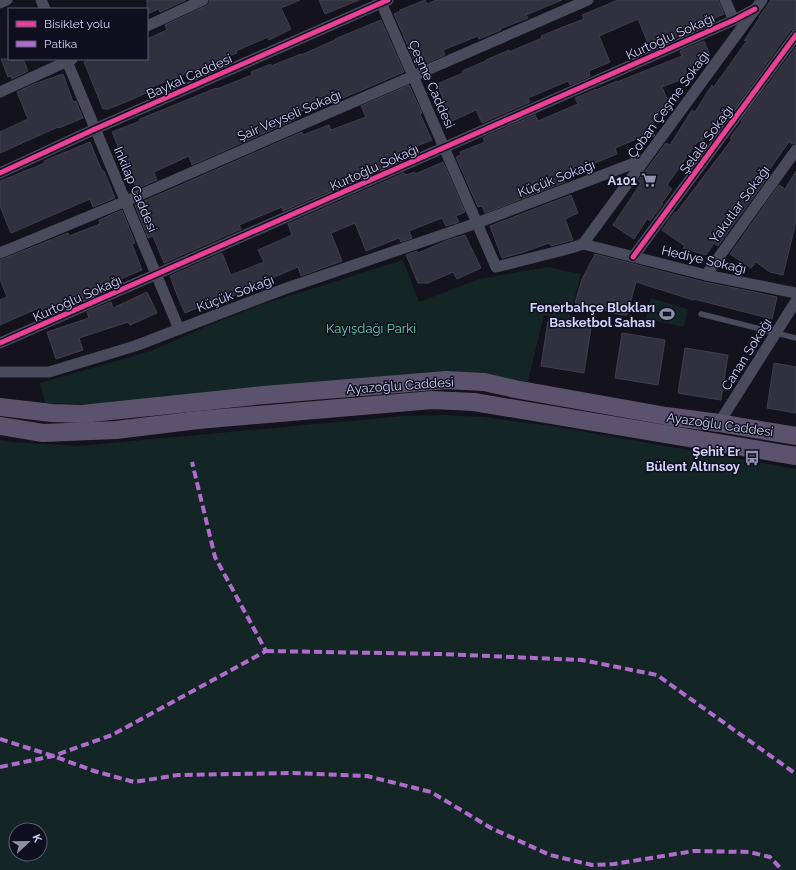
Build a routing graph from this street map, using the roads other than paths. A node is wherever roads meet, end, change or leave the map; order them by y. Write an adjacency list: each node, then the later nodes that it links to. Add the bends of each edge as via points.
1 (7, 0): 6 (street)
2 (204, 0): 9 (street)
3 (588, 0): 12 (street, Şair Veyseli Sokağı)
4 (725, 0): 8 (street)
5 (383, 1): 12 (street, Çeşme Caddesi); 14 (street, Baykal Caddesi)
6 (0, 3)
7 (758, 4): 8 (street, Kurtoğlu Sokağı); 17 (street, Çoban Çeşme Sokağı)
8 (734, 20): 15 (street, Kurtoğlu Sokağı)
9 (148, 26)
10 (796, 35): 23 (street, Şelale Sokağı)
11 (69, 60): 13 (street); 14 (street, Inkilap Caddesi)
12 (413, 76): 15 (street, Çeşme Caddesi); 19 (street, Şair Veyseli Sokağı)
13 (0, 92)
14 (95, 129): 18 (street, Baykal Caddesi); 19 (street, Inkilap Caddesi)
15 (444, 148): 20 (street, Çeşme Caddesi); 24 (street, Kurtoğlu Sokağı)
16 (796, 150): 25 (street, Yakutlar Sokağı)
17 (645, 159): 20 (street, Küçük Sokağı); 21 (street, Çoban Çeşme Sokağı)
18 (0, 172)
19 (126, 201): 22 (street, Şair Veyseli Sokağı); 24 (street, Inkilap Caddesi)
20 (477, 223): 21 (street, via 496,267); 29 (street, Küçük Sokağı, via 284,289)
21 (583, 244): 23 (street, Hediye Sokağı)
22 (0, 253)
23 (633, 257): 25 (street, Hediye Sokağı)
24 (157, 275): 29 (street, Inkilap Caddesi); 32 (street, Kurtoğlu Sokağı)
25 (706, 275): 26 (street, Hediye Sokağı)
26 (796, 293)
27 (796, 301): 30 (street, Canan Sokağı)
28 (702, 314): 30 (lane)
29 (180, 329): 33 (street, Küçük Sokağı, via 135,346 49,372)
30 (776, 332): 31 (lane); 35 (street, Canan Sokağı)
31 (796, 338)
32 (0, 344)
33 (0, 372)
34 (0, 407): 35 (main road, Ayazoğlu Caddesi, via 82,414 446,380 484,382 666,416)
35 (719, 423): 37 (main road, Ayazoğlu Caddesi)
36 (0, 426): 38 (main road, Ayazoğlu Caddesi, via 43,433 116,430 198,420 432,400 474,402)
37 (796, 436)
38 (796, 456)

